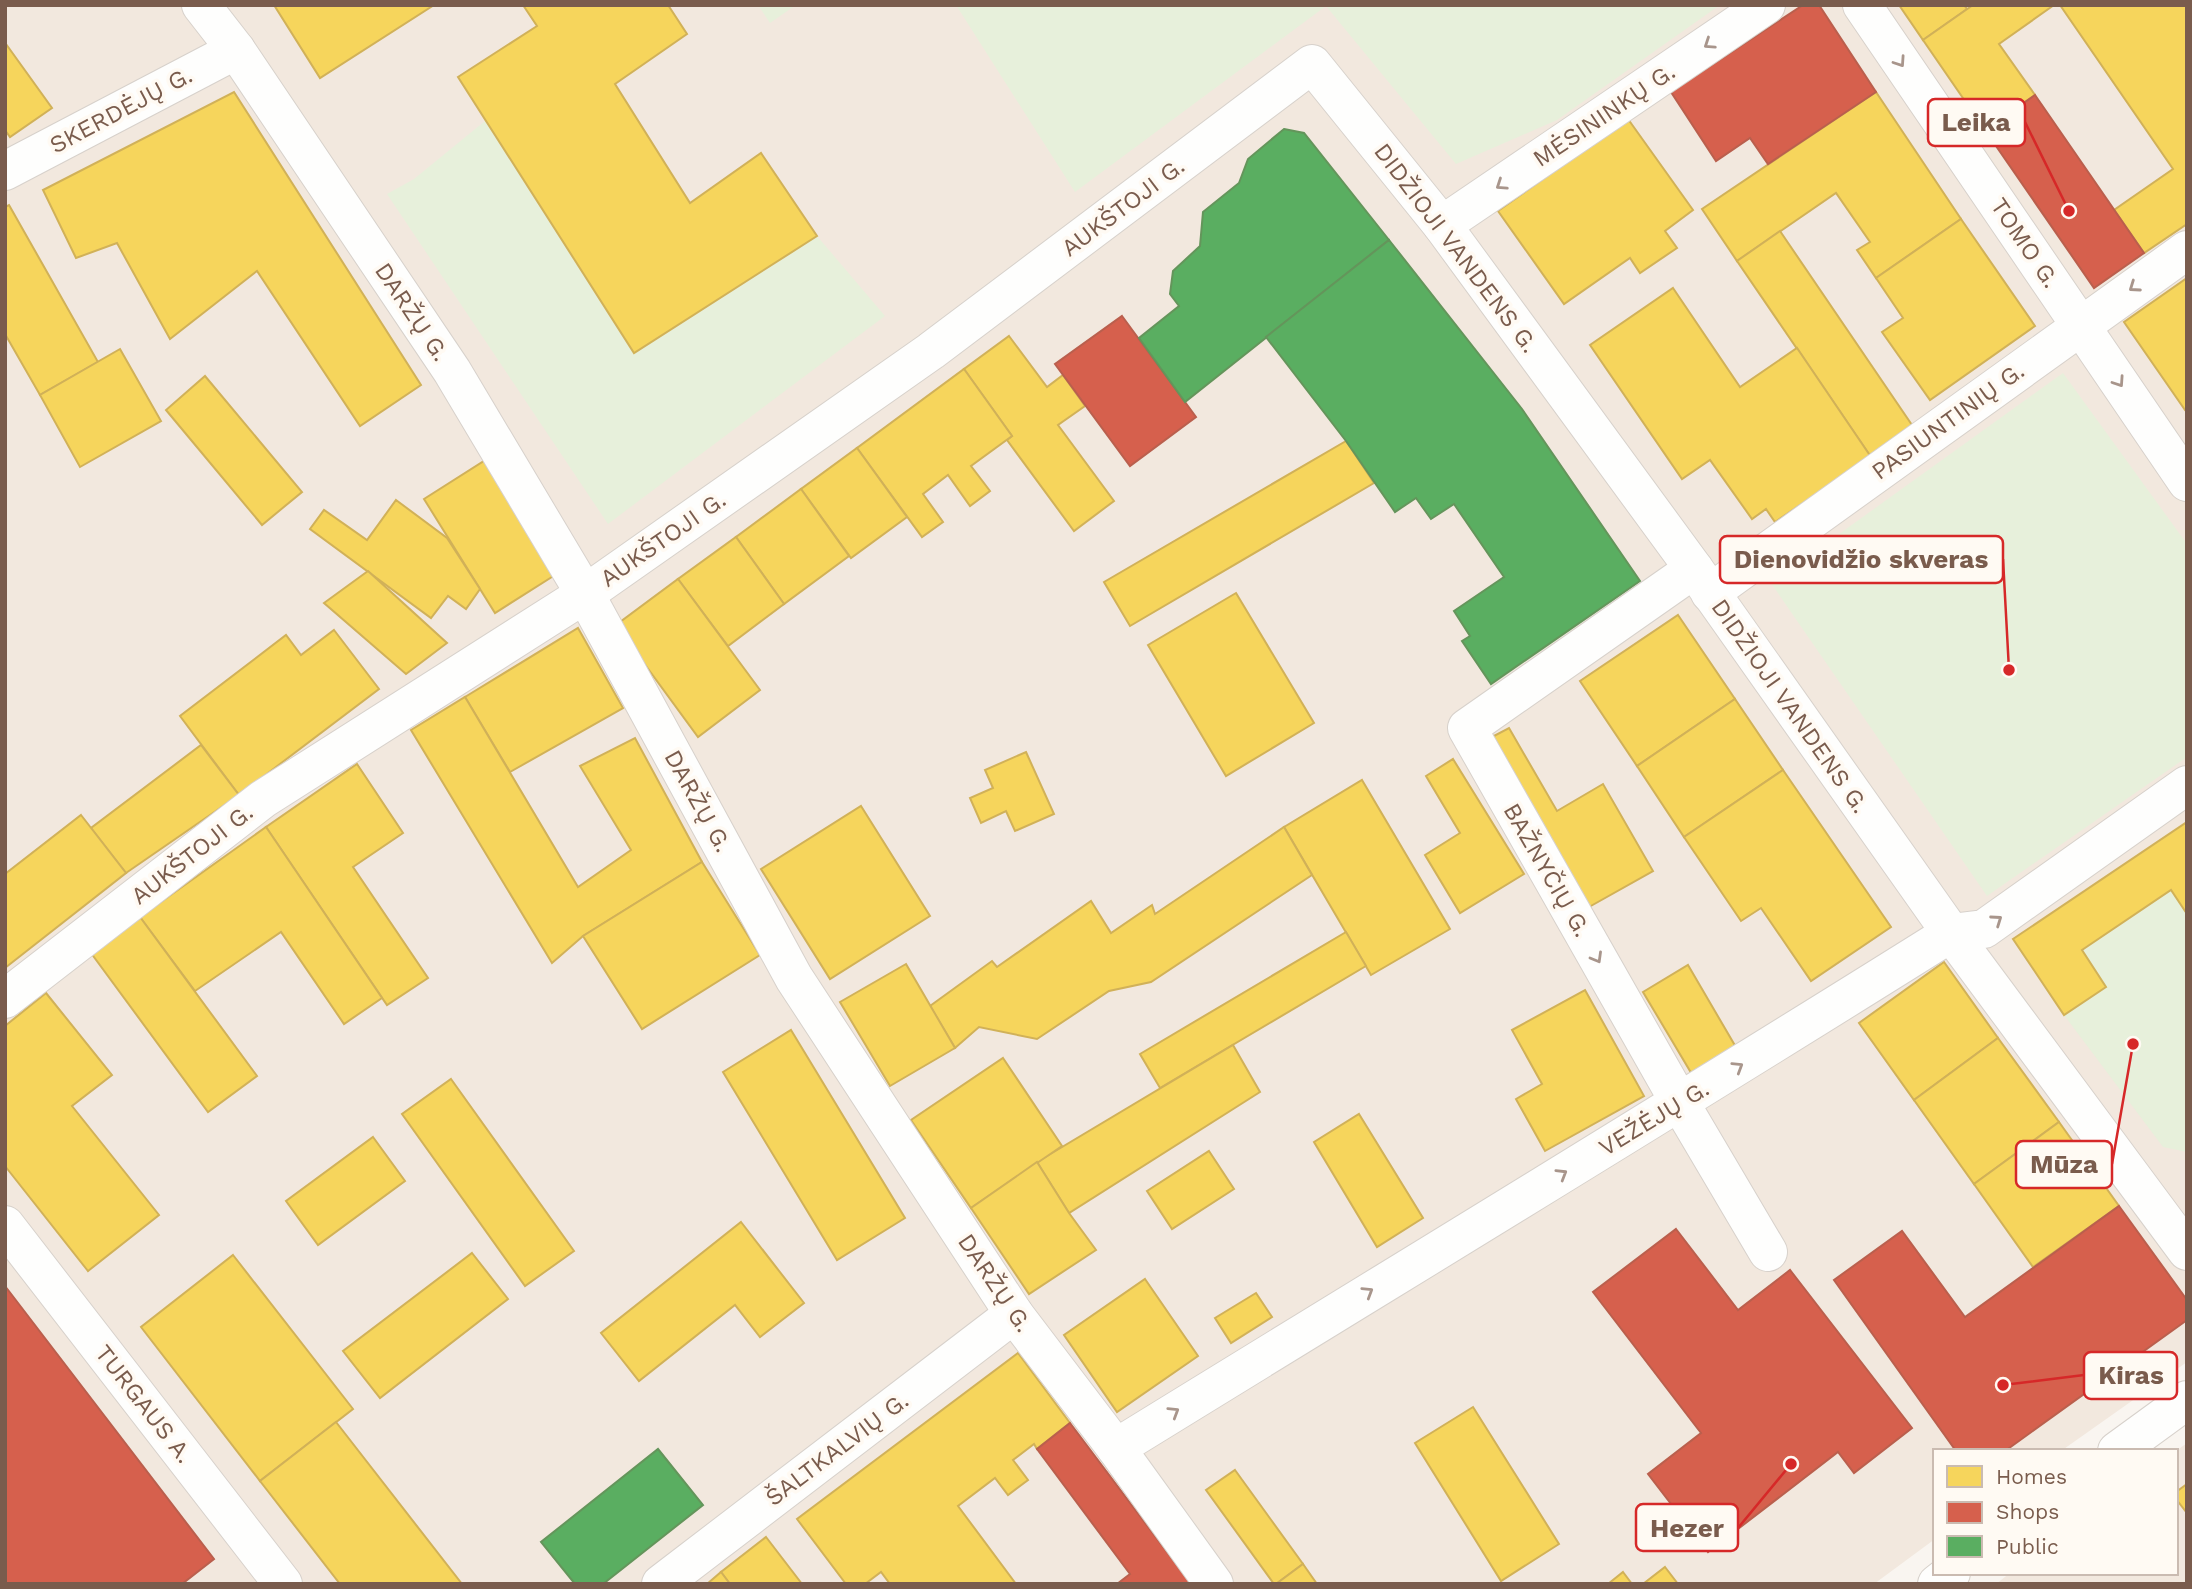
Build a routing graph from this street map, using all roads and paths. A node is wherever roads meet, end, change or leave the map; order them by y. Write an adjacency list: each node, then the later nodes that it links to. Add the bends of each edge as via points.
1 (201, 5): 4 (street, DARŽŲ G.)
2 (1766, 5): 7 (street, MĖSININKŲ G., one-way to 7)
3 (1861, 5): 9 (street, TOMO G., one-way to 9)
4 (236, 50): 6 (street, SKERDĖJŲ G.); 12 (street, DARŽŲ G., via 452,371)
5 (1312, 64): 7 (street, DIDŽIOJI VANDENS G.); 12 (street, AUKŠTOJI G., via 931,351)
6 (5, 171)
7 (1442, 225): 11 (street, DIDŽIOJI VANDENS G.)
8 (2187, 250): 9 (street, PASIUNTINIŲ G., one-way to 9)
9 (2081, 325): 10 (street, TOMO G., one-way to 10); 11 (street, PASIUNTINIŲ G.)
10 (2187, 482)
11 (1702, 581): 14 (street, DIDŽIOJI VANDENS G.); 16 (street, BAŽNYČIŲ G., one-way to 16, via 1466,728)
12 (584, 594): 15 (street, AUKŠTOJI G., via 263,799); 20 (street, DARŽŲ G., via 794,978)
13 (2187, 785): 14 (street, VEŽĖJŲ G., one-way to 13, via 1984,929)
14 (1951, 933): 16 (street, VEŽĖJŲ G., one-way to 14); 18 (street, DIDŽIOJI VANDENS G.)
15 (5, 999)
16 (1680, 1103): 19 (street, BAŽNYČIŲ G.); 22 (street, VEŽĖJŲ G., one-way to 16)
17 (5, 1225): 24 (street, TURGAUS A.)
18 (2187, 1251)
19 (1768, 1252)
20 (1014, 1314): 22 (street, DARŽŲ G.); 25 (street, ŠALTKALVIŲ G.)
21 (2187, 1400): 23 (street)
22 (1116, 1448): 26 (street, DARŽŲ G.)
23 (2120, 1449)
24 (283, 1584)
25 (661, 1584)
26 (1214, 1584)

